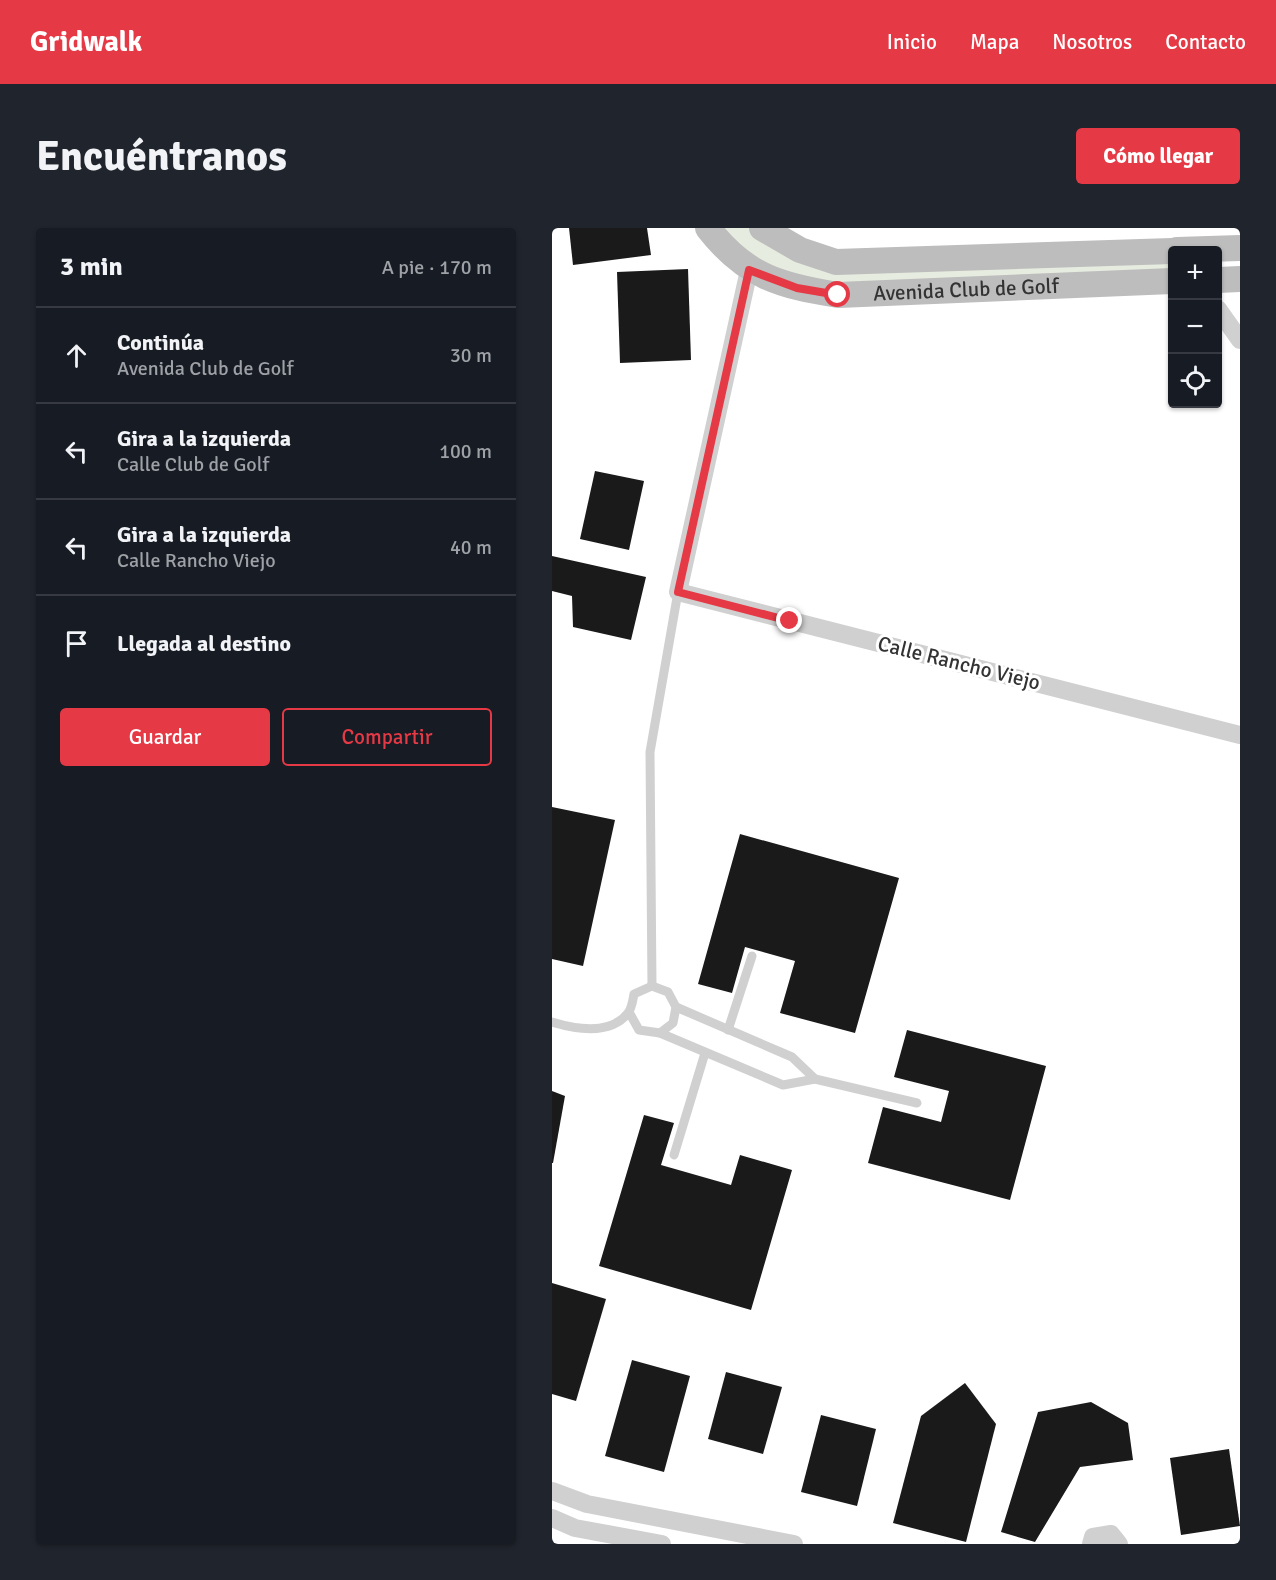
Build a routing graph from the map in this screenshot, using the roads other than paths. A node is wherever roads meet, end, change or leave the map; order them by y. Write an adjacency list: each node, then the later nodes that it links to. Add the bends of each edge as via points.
1 (708, 228): 7 (street, Avenida Club de Golf)
2 (762, 228): 6 (street, Avenida Club de Golf, via 800,250)
3 (1240, 248): 4 (street, Avenida Club de Golf)
4 (1222, 249)
5 (1168, 251): 6 (street, Avenida Club de Golf)
6 (836, 262): 11 (street)
7 (749, 270): 11 (street, Avenida Club de Golf, via 797,288); 14 (street)
8 (1240, 279): 9 (street)
9 (1222, 280)
10 (1168, 281): 11 (street, Avenida Club de Golf)
11 (838, 295)
12 (1222, 315): 13 (street)
13 (1240, 340)
14 (678, 592): 15 (street, Calle Rancho Viejo); 17 (lane, via 650,752)
15 (1240, 735)
16 (752, 956): 21 (lane)
17 (652, 986): 18 (lane, via 668,992); 19 (lane, via 634,994)
18 (676, 1007): 21 (lane); 22 (lane, via 673,1023)
19 (629, 1012): 20 (lane, via 610,1025 581,1030); 22 (lane, via 639,1030)
20 (552, 1022)
21 (728, 1030): 24 (lane, via 792,1058)
22 (660, 1033): 23 (lane)
23 (705, 1053): 24 (lane, via 783,1085); 26 (lane)
24 (815, 1079): 25 (lane)
25 (917, 1103)
26 (674, 1155)
27 (552, 1491): 29 (street, via 587,1504)
28 (552, 1518): 30 (street, via 575,1528)
29 (730, 1537): 31 (street)
30 (662, 1544)
31 (794, 1544)
32 (1091, 1544): 33 (street, via 1093,1537 1111,1534)
33 (1119, 1544)

